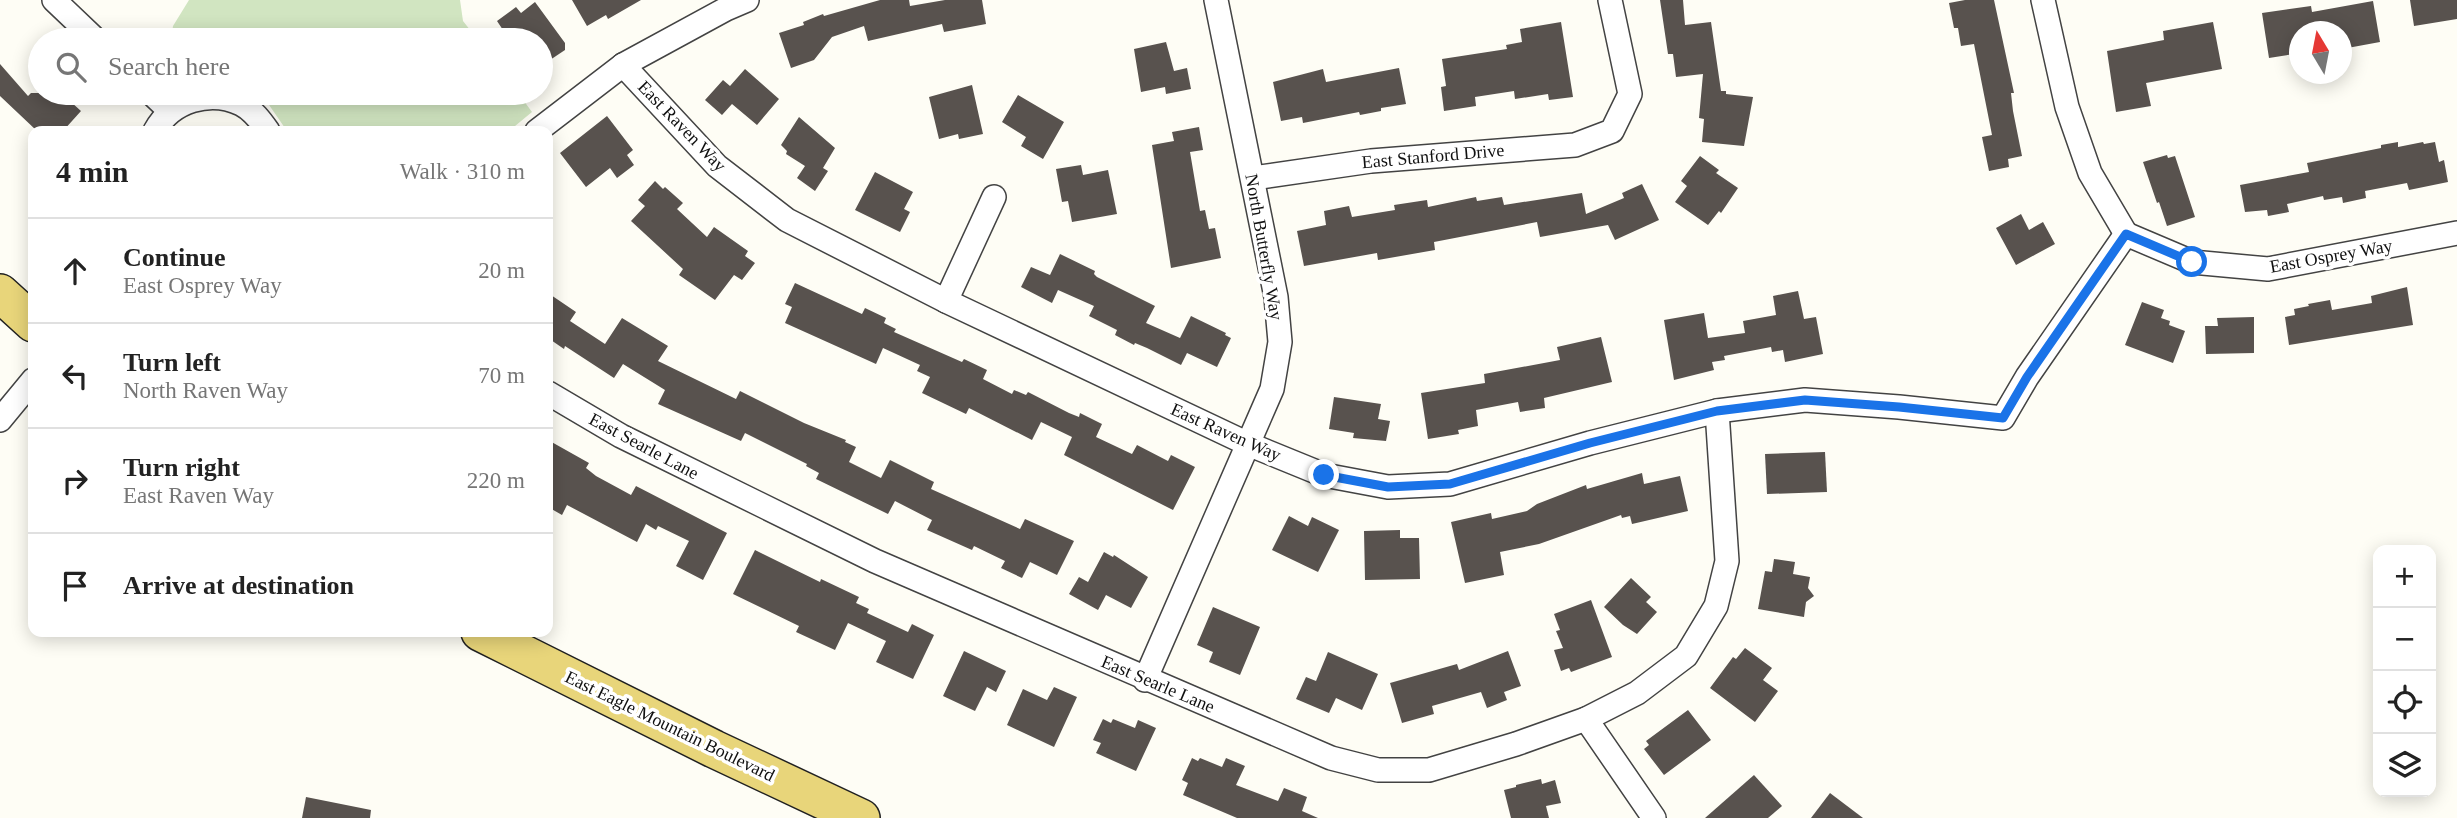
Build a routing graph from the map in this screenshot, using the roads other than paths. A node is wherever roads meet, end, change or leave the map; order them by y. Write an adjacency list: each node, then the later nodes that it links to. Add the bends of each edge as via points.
1 (54, 0): 6 (street)
2 (747, 0): 7 (street)
3 (1216, 0): 15 (street, North Butterfly Way)
4 (1610, 0): 15 (street, East Stanford Drive, via 1630,94 1612,131 1575,145 1371,161)
5 (2048, 1): 18 (street, via 2067,107 2090,173)
6 (83, 28)
7 (624, 65): 14 (street); 20 (street, East Raven Way, via 717,166 787,220)
8 (164, 105): 11 (street)
9 (181, 105): 11 (street)
10 (243, 105): 13 (street)
11 (170, 111): 12 (street)
12 (159, 126)
13 (265, 126)
14 (544, 126)
15 (1253, 178): 26 (street, North Butterfly Way, via 1280,342 1272,389)
16 (993, 197): 20 (street)
17 (2457, 233): 18 (street, East Osprey Way, via 2268,269 2192,262)
18 (2126, 234): 24 (street, East Raven Way, via 2003,418 1805,400)
19 (0, 293): 21 (main road)
20 (946, 301): 26 (street, East Raven Way)
21 (28, 318)
22 (28, 386): 25 (street)
23 (553, 396): 28 (street, East Searle Lane, via 621,436 875,561)
24 (1717, 411): 26 (street, East Raven Way, via 1450,484 1388,487 1324,475); 29 (street, East Searle Lane, via 1727,561 1716,606 1686,656 1636,693)
25 (0, 420)
26 (1248, 444): 28 (street, North Butterfly Way)
27 (490, 637): 30 (main road, East Eagle Mountain Boulevard)
28 (1145, 680): 29 (street, East Searle Lane, via 1331,758 1378,770 1429,770)
29 (1586, 719): 31 (street)
30 (861, 818)
31 (1654, 818)

